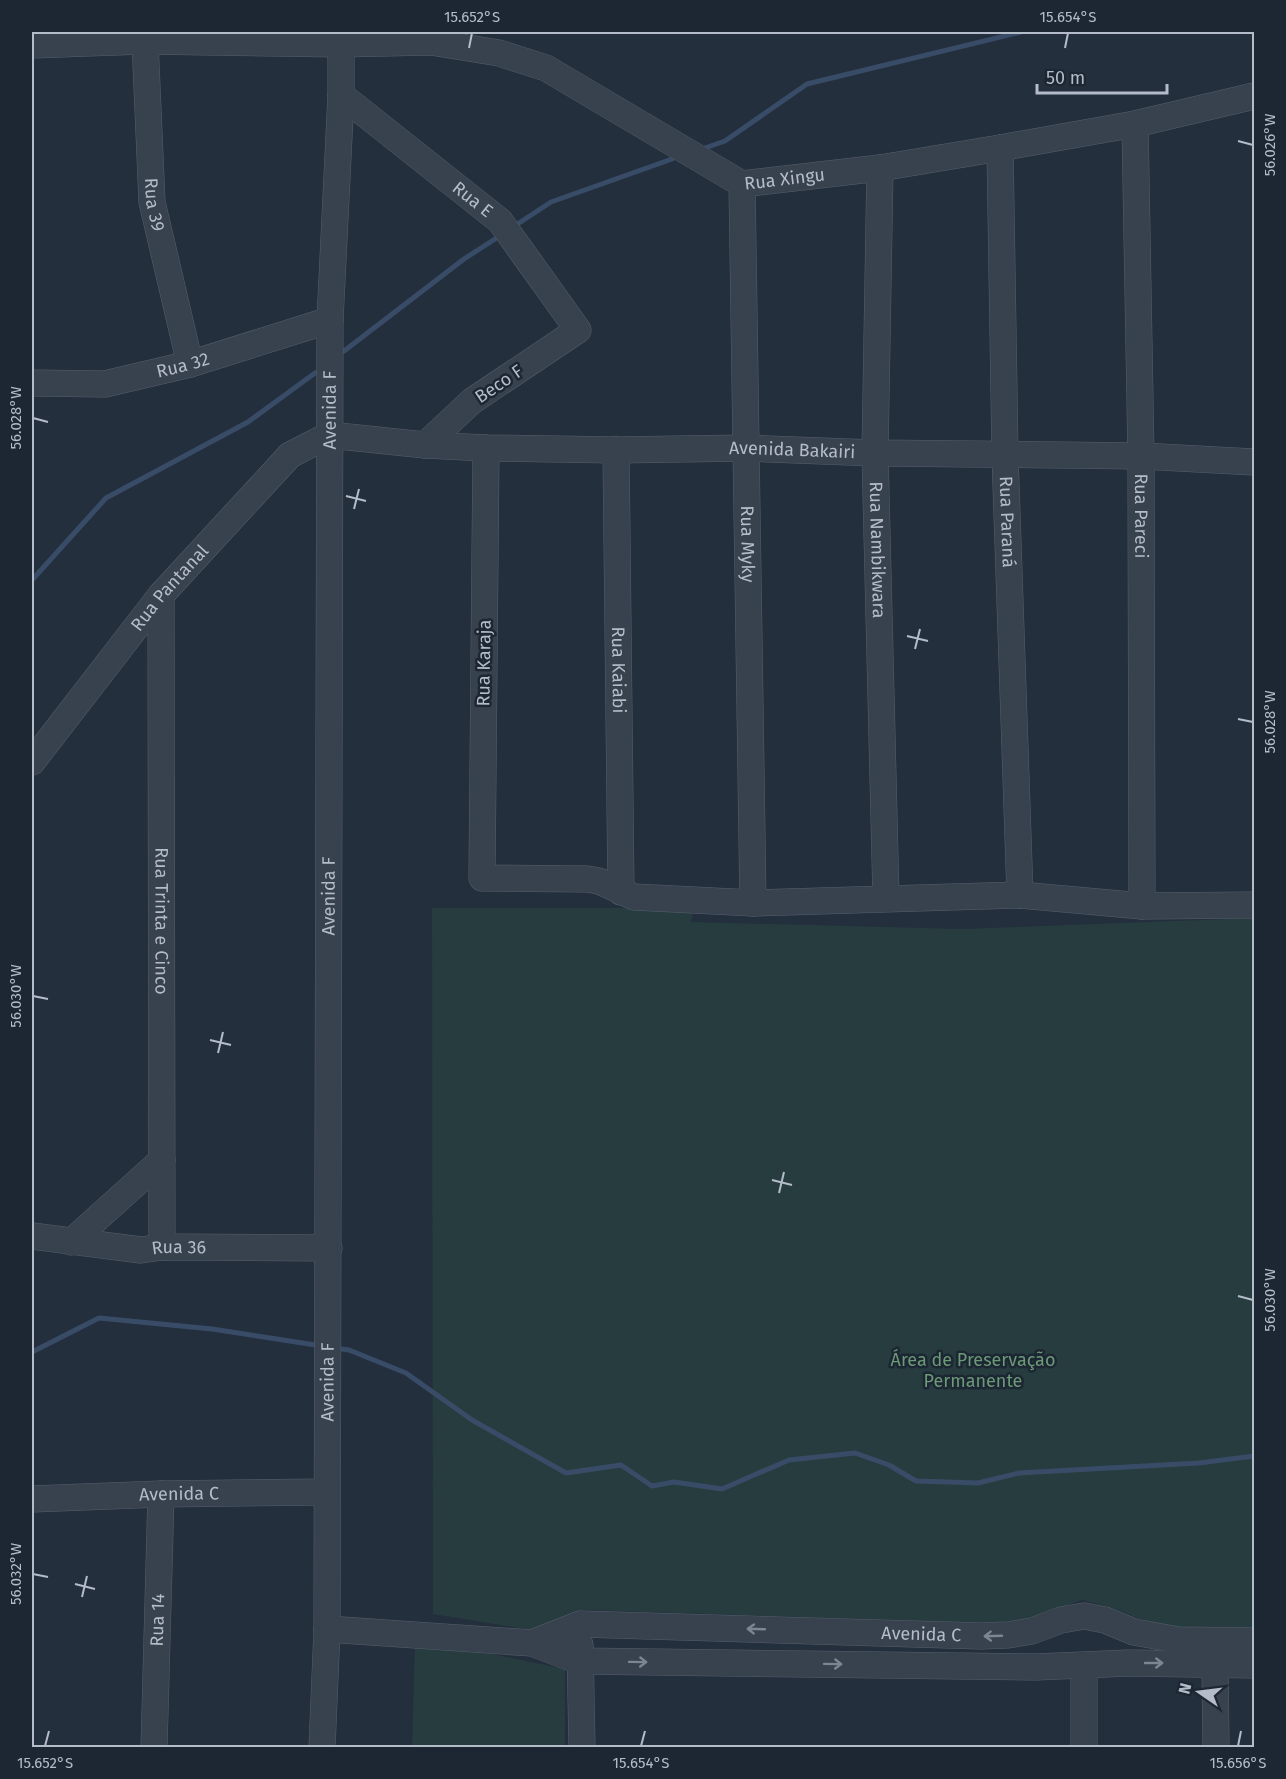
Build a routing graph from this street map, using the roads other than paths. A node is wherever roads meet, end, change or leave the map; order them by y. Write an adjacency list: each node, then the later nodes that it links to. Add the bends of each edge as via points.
1 (145, 41): 2 (street, Rua Xingu); 3 (street, Rua Xingu); 12 (street, Rua 39, via 152,202)
2 (341, 44): 4 (street, Avenida F); 9 (street, Rua Xingu, via 431,42 500,53 546,68)
3 (32, 45)
4 (341, 95): 10 (street, Avenida F); 11 (street, Rua E, via 500,221)
5 (1254, 96): 6 (street, Rua Xingu)
6 (1135, 124): 7 (street, Rua Xingu); 21 (street, Rua Pareci)
7 (1000, 148): 8 (street, Rua Xingu); 20 (street, Rua Paraná)
8 (880, 168): 9 (street, Rua Xingu); 19 (street, Rua Nambikwara)
9 (742, 184): 17 (street, Rua Myky)
10 (330, 320): 12 (street, Rua 32); 14 (street, Avenida F)
11 (578, 330): 15 (street, Beco F, via 472,401)
12 (190, 364): 13 (street, Rua 32, via 105,384)
13 (32, 383)
14 (329, 435): 15 (street, Avenida Bakairi); 23 (street, Rua Pantanal, via 290,455); 35 (street, Avenida F)
15 (425, 445): 16 (street, Avenida Bakairi)
16 (486, 448): 18 (street, Avenida Bakairi); 25 (street, Rua Karaja, via 482,878 587,879)
17 (745, 448): 18 (street, Avenida Bakairi); 19 (street, Avenida Bakairi); 28 (street, Rua Myky)
18 (616, 450): 25 (street, Rua Kaiabi)
19 (875, 453): 20 (street, Avenida Bakairi); 27 (street, Rua Nambikwara)
20 (1005, 455): 21 (street, Avenida Bakairi); 26 (street, Rua Paraná)
21 (1141, 456): 22 (street, Avenida Bakairi); 30 (street, Rua Pareci)
22 (1254, 462)
23 (161, 595): 24 (street, Rua Pantanal); 31 (street, Rua Trinta e Cinco)
24 (32, 762)
25 (621, 892): 28 (street, via 654,899)
26 (1020, 895): 27 (street); 30 (street)
27 (886, 898): 28 (street)
28 (753, 903)
29 (1254, 905): 30 (street)
30 (1142, 906)
31 (162, 1160): 33 (street); 34 (street, Rua Trinta e Cinco)
32 (32, 1236): 33 (street, Rua 36)
33 (71, 1242): 34 (street, Rua 36, via 141,1250)
34 (162, 1247): 35 (street, Rua 36)
35 (328, 1248): 36 (street, Avenida F)
36 (326, 1492): 37 (street, Avenida C); 42 (street, Avenida F)
37 (161, 1494): 38 (street, Avenida C); 49 (street, Rua 14)
38 (32, 1499)
39 (1111, 1622): 41 (street, Avenida C, via 1084,1616); 43 (street, Avenida C, via 1134,1632 1178,1640); 48 (street, via 1124,1642 1119,1658)
40 (580, 1624): 41 (street, Avenida C, one-way to 40, via 1024,1633 981,1636); 44 (street); 45 (street)
41 (1050, 1624): 48 (street, via 1050,1653 1054,1660)
42 (327, 1629): 44 (street); 50 (street, Avenida F)
43 (1254, 1641)
44 (532, 1643): 45 (street)
45 (579, 1661): 48 (street, Avenida C, one-way to 48); 51 (street)
46 (1215, 1664): 47 (street, Avenida C); 48 (street, Avenida C, one-way to 46); 53 (street)
47 (1254, 1665)
48 (1085, 1666): 52 (street)
49 (154, 1748)
50 (322, 1748)
51 (582, 1748)
52 (1084, 1748)
53 (1216, 1748)

